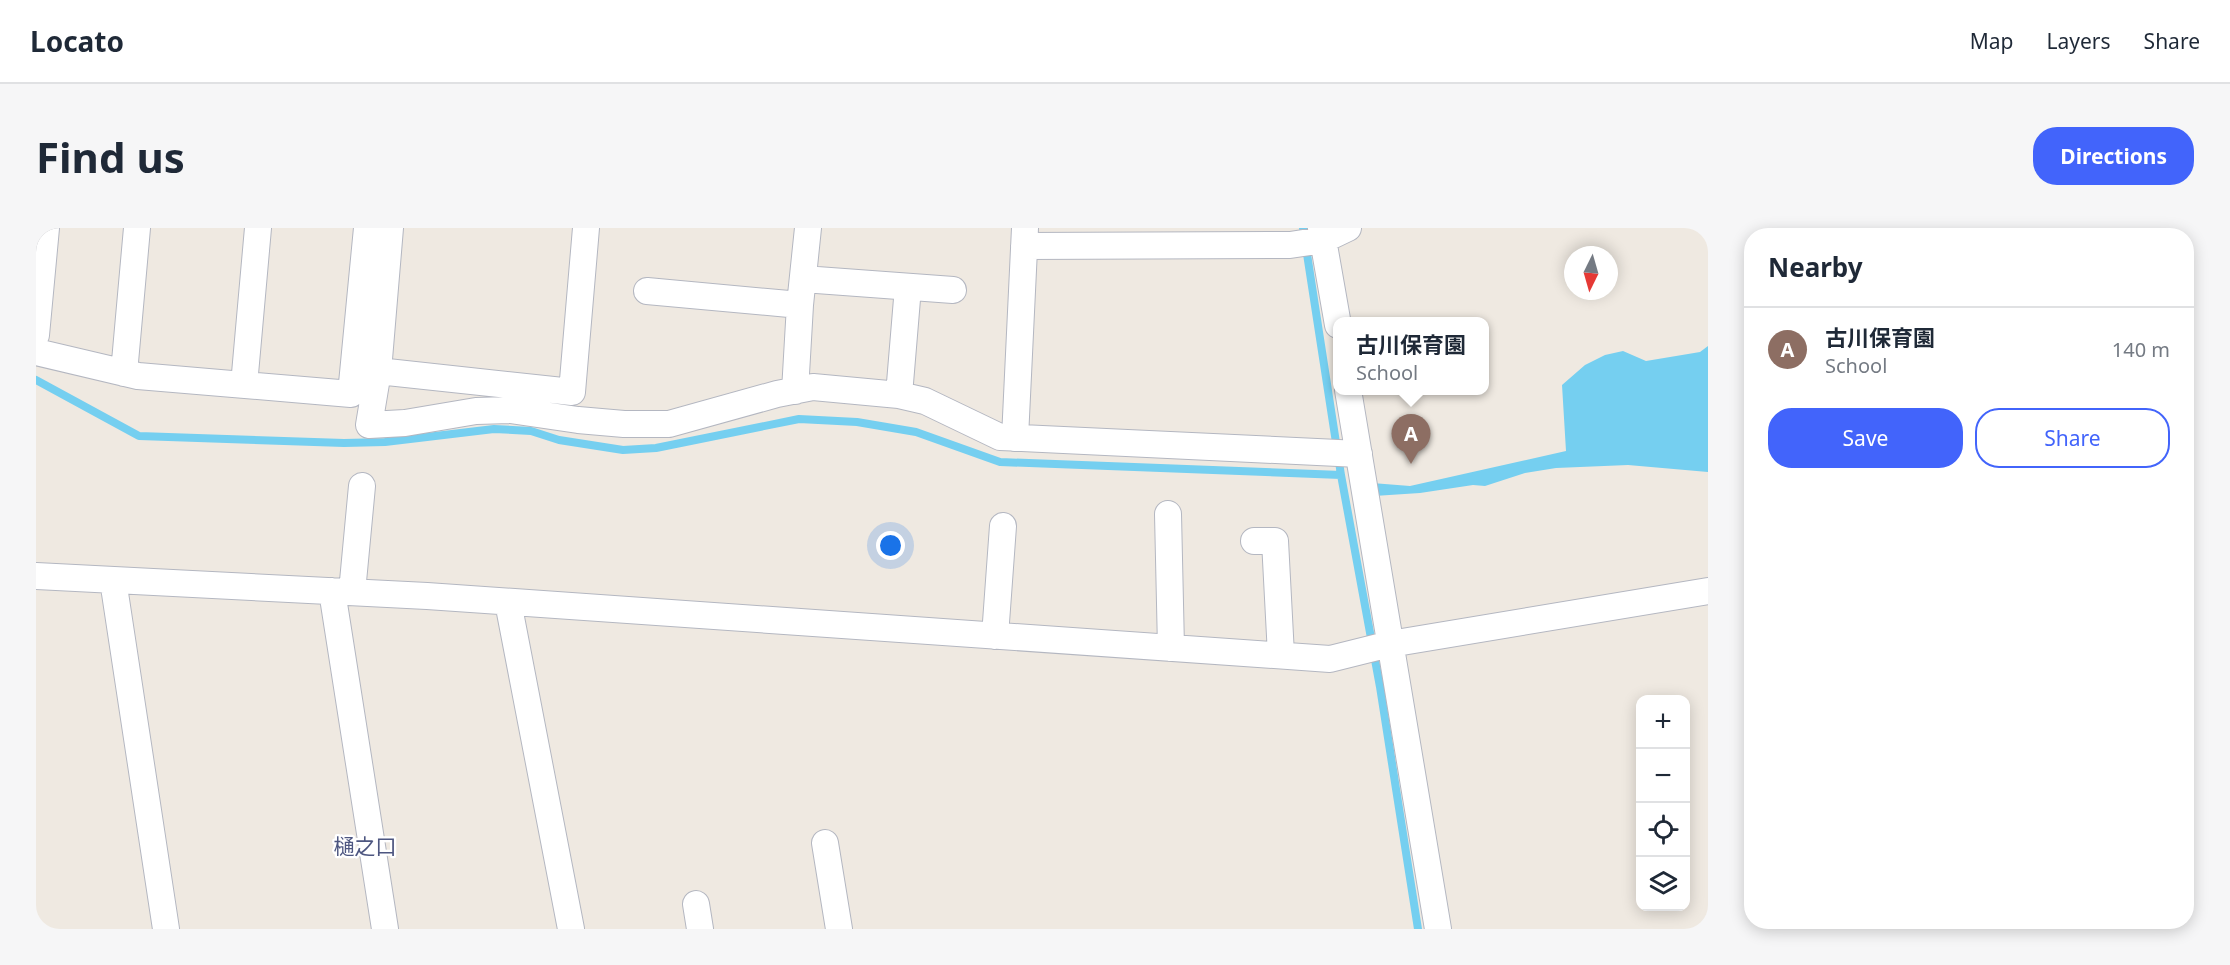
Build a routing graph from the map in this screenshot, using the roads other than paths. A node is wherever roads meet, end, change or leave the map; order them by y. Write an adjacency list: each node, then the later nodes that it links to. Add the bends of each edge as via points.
1 (46, 228): 18 (street)
2 (137, 228): 21 (street)
3 (258, 228): 22 (street)
4 (367, 228): 17 (street)
5 (390, 228): 17 (street)
6 (586, 228): 20 (street, via 572,392)
7 (808, 228): 11 (street)
8 (1348, 228): 9 (street)
9 (1322, 234): 10 (street, via 1290,245); 16 (street)
10 (1024, 237): 26 (street)
11 (803, 279): 12 (street); 15 (street)
12 (908, 287): 13 (street); 24 (street)
13 (953, 290)
14 (647, 291): 15 (street)
15 (800, 305): 23 (street)
16 (1337, 317)
17 (371, 319): 20 (street); 22 (street, via 351,394)
18 (36, 335)
19 (36, 352): 21 (street)
20 (378, 371): 23 (street, via 369,425 499,410 624,424 669,424)
21 (124, 373): 22 (street)
22 (244, 385)
23 (795, 391): 24 (street, via 813,387)
24 (899, 395): 26 (street, via 925,401 1000,437)
25 (1349, 395): 27 (street)
26 (1016, 438): 27 (street)
27 (1359, 454): 38 (street)
28 (362, 486): 35 (street)
29 (1168, 514): 39 (street)
30 (1003, 526): 37 (street)
31 (1254, 541): 40 (street, via 1275,541)
32 (36, 576): 33 (street)
33 (113, 580): 35 (street); 42 (street)
34 (1708, 591): 38 (street)
35 (342, 592): 36 (street); 43 (street)
36 (508, 602): 37 (street); 44 (street)
37 (995, 636): 39 (street)
38 (1390, 644): 40 (street, via 1330,658); 46 (street)
39 (1171, 648): 40 (street)
40 (1281, 655)
41 (825, 843): 45 (street)
42 (166, 929)
43 (385, 929)
44 (571, 929)
45 (839, 929)
46 (1438, 929)

